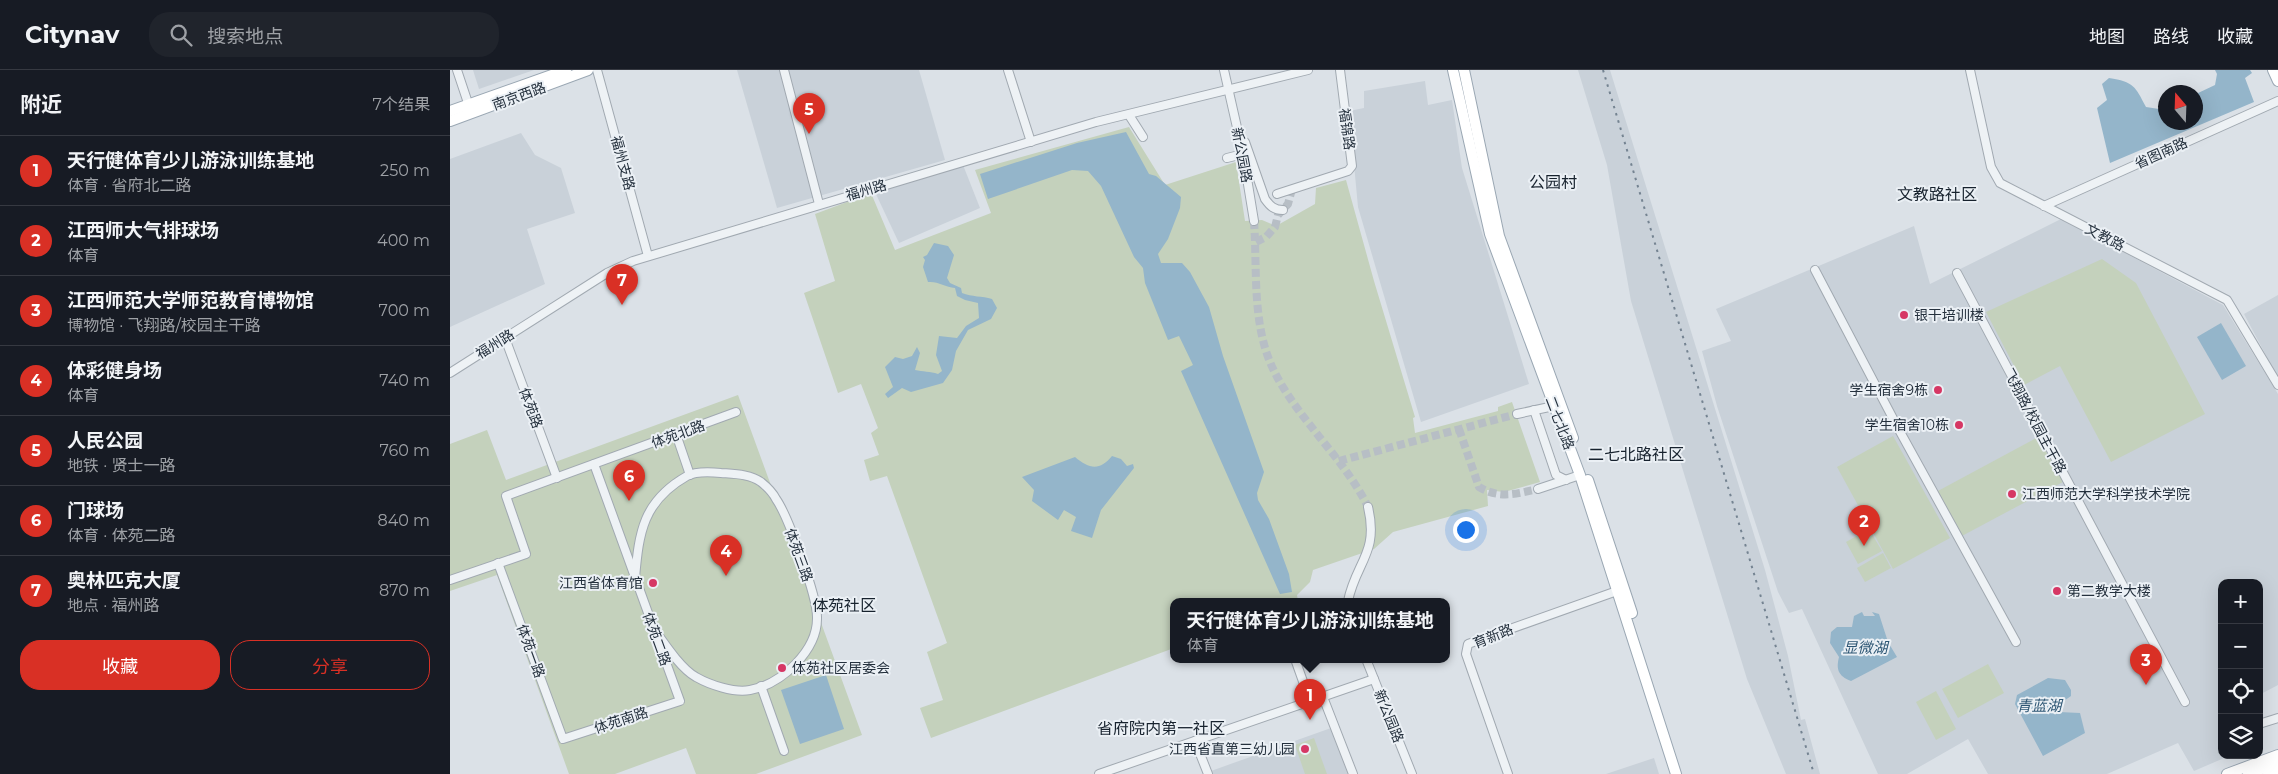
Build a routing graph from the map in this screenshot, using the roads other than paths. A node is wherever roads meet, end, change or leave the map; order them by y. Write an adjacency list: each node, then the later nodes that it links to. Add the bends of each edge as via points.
1 (457, 70): 17 (street)
2 (566, 70): 17 (main road, 南京西路)
3 (588, 70): 17 (main road, 南京西路)
4 (597, 70): 31 (street, 福州支路)
5 (784, 70): 27 (street)
6 (1008, 70): 23 (street)
7 (1224, 70): 15 (street, 新公园路)
8 (1308, 70): 15 (street, 福州路)
9 (1340, 70): 26 (street, 福锦路, via 1352,166 1348,171)
10 (1453, 70): 37 (main road, 二七北路, via 1490,234)
11 (1464, 70): 80 (main road, 二七北路, via 1499,236 1595,498)
12 (1970, 70): 28 (street, 文教路, via 1991,167 2000,183)
13 (2273, 70): 14 (main road)
14 (2278, 81)
15 (1228, 89): 18 (street, 新公园路); 20 (street, 福州路)
16 (2278, 101): 28 (street, 省图南路)
17 (470, 109): 19 (main road, 南京西路); 21 (main road, 南京西路)
18 (1233, 110): 24 (street, 新公园路); 29 (street, via 1265,199 1277,210)
19 (450, 111)
20 (1129, 115): 22 (street); 23 (street, 福州路)
21 (450, 121)
22 (1143, 137)
23 (1031, 142): 27 (street, 福州路)
24 (1243, 154): 25 (street); 30 (street, 新公园路)
25 (1227, 158)
26 (1277, 194)
27 (819, 204): 31 (street, 福州路)
28 (2044, 206): 36 (street, 文教路, via 2227,300)
29 (1283, 210)
30 (1254, 222)
31 (648, 256): 34 (street, 福州路, via 607,273)
32 (1815, 270): 55 (street)
33 (1957, 273): 63 (street, 飞翔路/校园主干路)
34 (505, 338): 35 (street, 福州路); 45 (street, 体苑路)
35 (450, 373)
36 (2278, 384)
37 (1554, 406): 38 (street); 44 (main road, 二七北路)
38 (1534, 410): 40 (street); 46 (street, via 1556,475)
39 (736, 412): 41 (street, 体苑北路)
40 (1516, 414)
41 (676, 434): 42 (street, 体苑北路); 43 (street)
42 (594, 464): 45 (street, 体苑北路); 50 (street, 体苑二路)
43 (690, 475): 50 (street, via 673,484 654,503 644,520 638,542); 59 (street, 体苑三路, via 712,472 742,474 760,482 776,498 787,520 814,597 818,618 803,657 785,674)
44 (1580, 476): 46 (street); 52 (main road, 二七北路)
45 (557, 478): 49 (street, 体苑北路, via 506,496 526,554)
46 (1566, 480): 47 (street)
47 (1538, 489)
48 (1368, 508): 53 (street, via 1372,522 1371,545)
49 (498, 563): 51 (street); 66 (street, 体苑一路)
50 (635, 578): 54 (street, 体苑二路)
51 (450, 580)
52 (1617, 591): 78 (street, 育新路, via 1468,644 1466,654); 79 (main road, 二七北路)
53 (1349, 598)
54 (654, 629): 59 (street, via 694,677 724,688 749,690); 61 (street, 体苑二路)
55 (2016, 642)
56 (1296, 663): 62 (street)
57 (1368, 663): 58 (street, 新公园路)
58 (1374, 679): 60 (street); 77 (street, 新公园路)
59 (761, 686): 68 (street)
60 (1322, 697): 62 (street); 76 (street)
61 (680, 701): 66 (street, 体苑南路)
62 (1310, 701): 67 (street)
63 (2185, 702)
64 (2278, 718): 65 (street)
65 (2263, 723)
66 (563, 739)
67 (1196, 741): 74 (street); 75 (street)
68 (784, 751)
69 (2278, 755): 70 (main road)
70 (2263, 758)
71 (2254, 759): 81 (main road)
72 (2278, 763): 82 (main road)
73 (2278, 770): 83 (main road)
74 (1099, 774)
75 (1208, 774)
76 (1353, 774)
77 (1412, 774)
78 (1508, 774)
79 (1676, 774)
80 (1683, 774)
81 (2227, 774)
82 (2248, 774)
83 (2268, 774)

